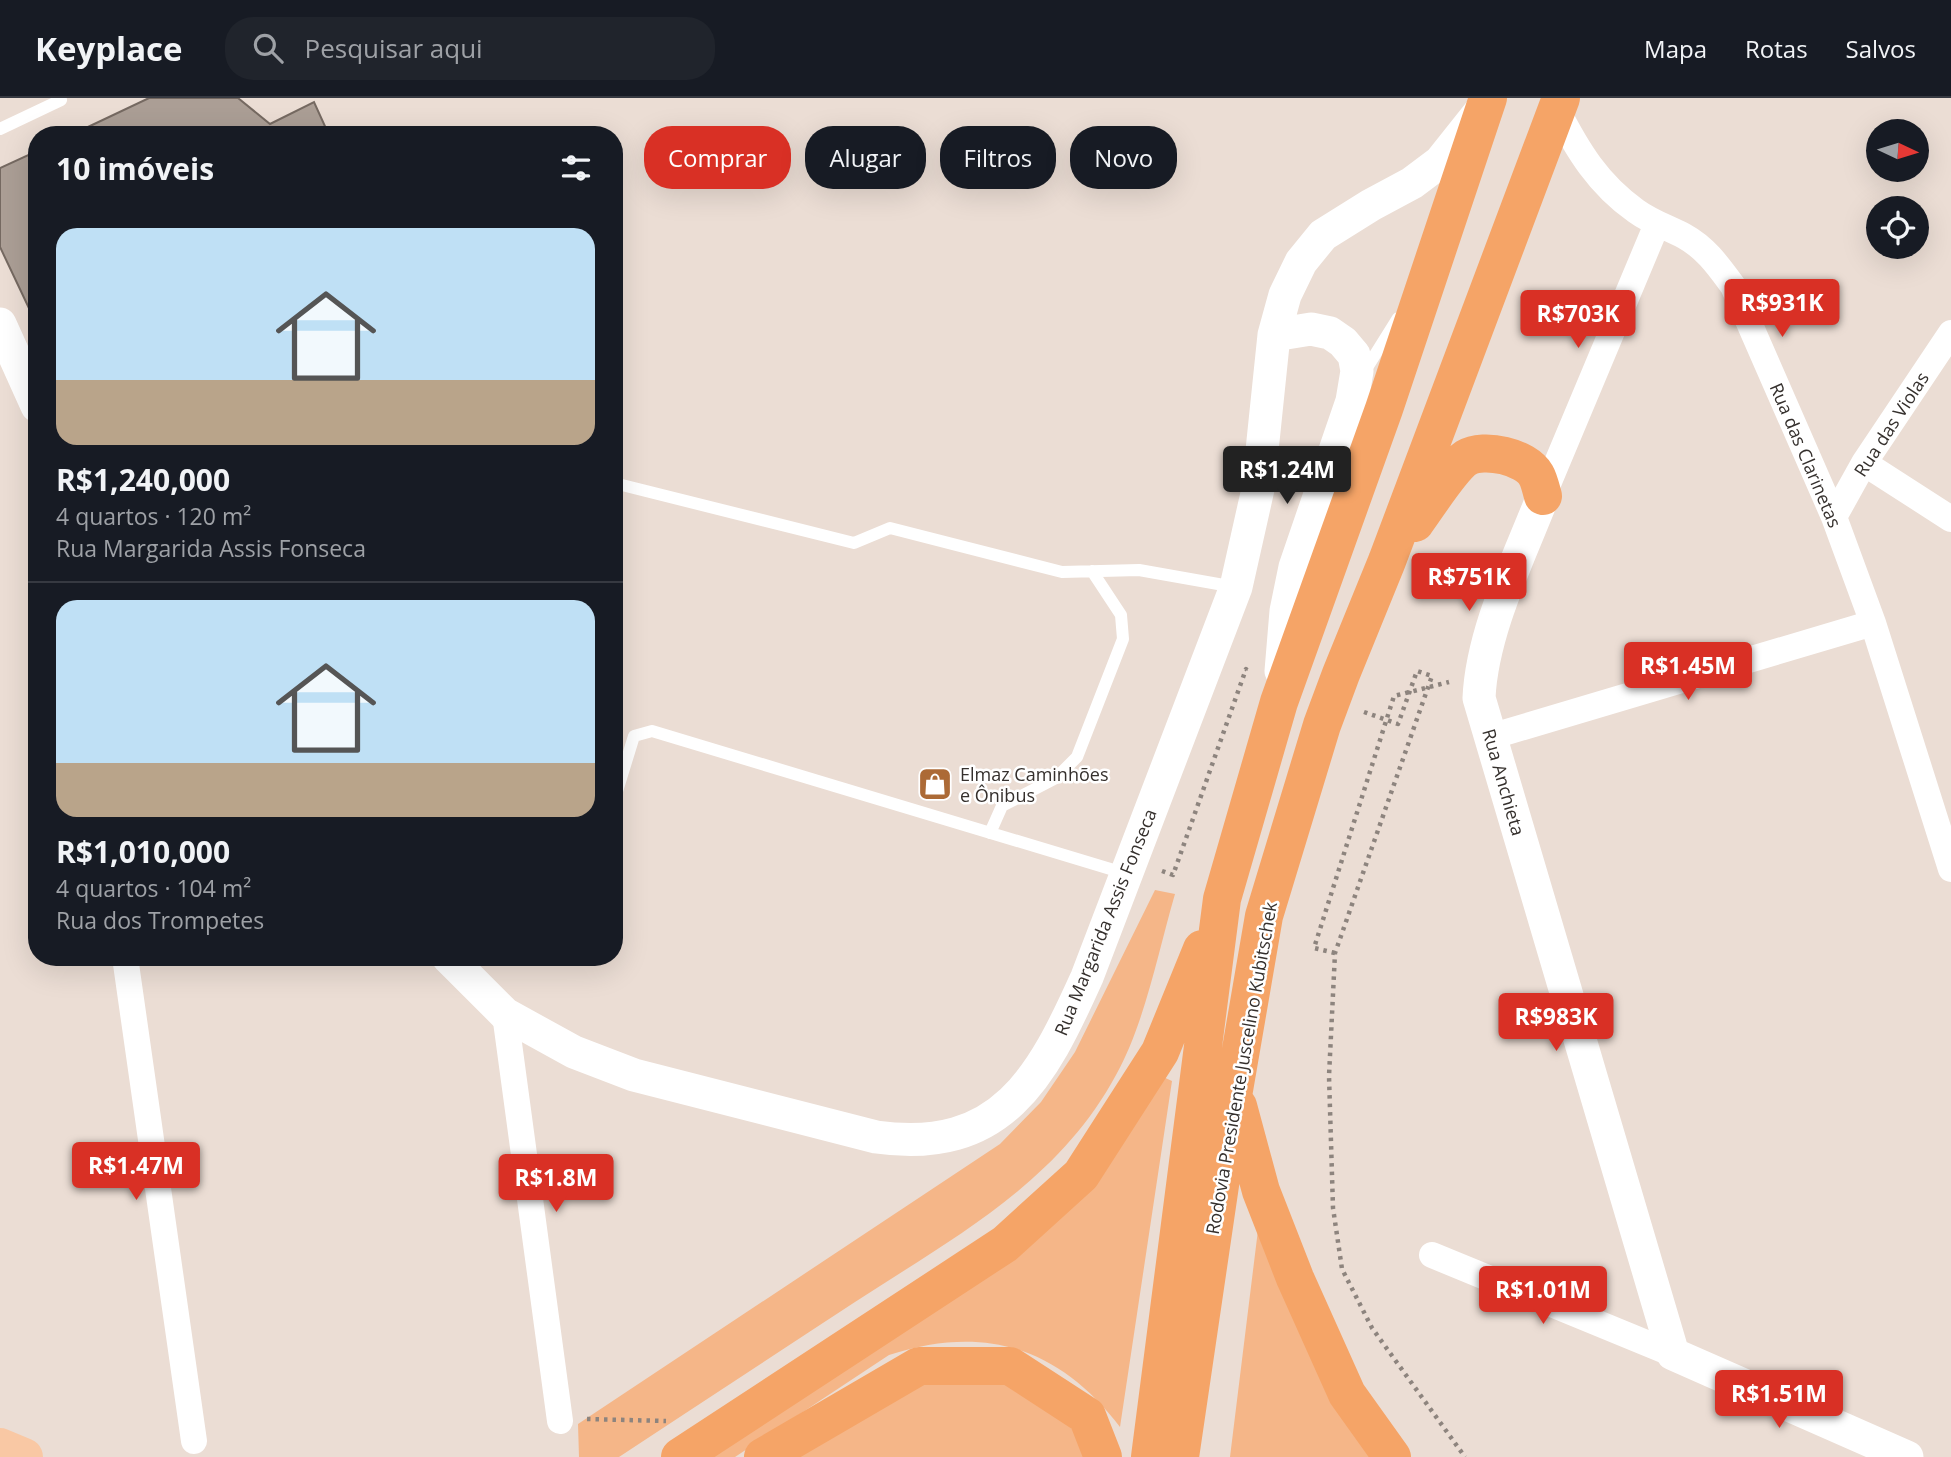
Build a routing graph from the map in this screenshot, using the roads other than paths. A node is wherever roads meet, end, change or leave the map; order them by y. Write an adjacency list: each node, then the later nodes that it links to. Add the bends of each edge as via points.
1 (61, 100): 4 (lane)
2 (1487, 102): 6 (highway, Rodovia Presidente Juscelino Kubitschek); 9 (street, Rua Margarida Assis Fonseca, via 1440,162 1323,235 1301,262 1285,295)
3 (1559, 104): 5 (street, Rua das Clarinetas, via 1580,155 1605,184); 18 (highway, Rodovia Presidente Juscelino Kubitschek)
4 (0, 129)
5 (1657, 224): 15 (street, Rua Anchieta); 16 (street, Rua das Clarinetas, via 1686,237 1712,257 1733,286)
6 (1432, 264): 11 (lane); 22 (highway, Rodovia Presidente Juscelino Kubitschek)
7 (0, 324): 10 (street)
8 (1951, 333): 13 (street, Rua das Violas)
9 (1274, 335): 11 (street, via 1311,329 1330,334 1354,355); 20 (street, Rua Margarida Assis Fonseca, via 1258,489)
10 (10, 367): 12 (street)
11 (1357, 383): 22 (street, via 1295,567 1286,611)
12 (28, 393)
13 (1864, 463): 16 (street, Rua das Violas); 17 (street)
14 (623, 485): 19 (lane, via 854,543 890,528 1062,572)
15 (1542, 496): 18 (highway, via 1536,473 1518,460 1498,453 1467,457); 23 (street, Rua Anchieta, via 1489,636 1480,674 1479,698)
16 (1834, 517): 21 (street, Rua das Clarinetas)
17 (1951, 519)
18 (1387, 561): 32 (highway, Rodovia Presidente Juscelino Kubitschek, via 1322,725 1264,916)
19 (1092, 571): 20 (lane, via 1139,570); 25 (lane, via 1121,615 1123,639 1114,663 1076,757 1056,778 1002,806)
20 (1236, 587): 27 (street, Rua Margarida Assis Fonseca)
21 (1873, 623): 23 (street); 26 (street, Rua das Clarinetas)
22 (1279, 702): 28 (highway, Rodovia Presidente Juscelino Kubitschek)
23 (1490, 737): 34 (street, Rua Anchieta)
24 (623, 772): 25 (lane, via 634,736 652,731)
25 (990, 833): 27 (lane)
26 (1951, 869)
27 (1127, 874): 31 (street, Rua Margarida Assis Fonseca, via 1062,1034 1026,1090 975,1127 950,1137 876,1137 634,1075 574,1052)
28 (1222, 899): 38 (highway, via 1160,1052 1081,1175 1005,1244); 42 (highway, Rodovia Presidente Juscelino Kubitschek)
29 (126, 966): 36 (street)
30 (457, 966): 31 (street, Rua Margarida Assis Fonseca)
31 (505, 1014): 35 (street)
32 (1234, 1090): 43 (highway, Rodovia Presidente Juscelino Kubitschek); 44 (highway, via 1261,1191 1295,1278 1347,1394)
33 (1432, 1255): 34 (street)
34 (1673, 1354): 45 (street)
35 (560, 1421)
36 (194, 1441)
37 (0, 1447): 39 (main road)
38 (694, 1447)
39 (24, 1457)
40 (763, 1457): 41 (highway, via 919,1366 1010,1366 1087,1416)
41 (1103, 1457)
42 (1150, 1457)
43 (1180, 1457)
44 (1392, 1457)
45 (1907, 1457)

